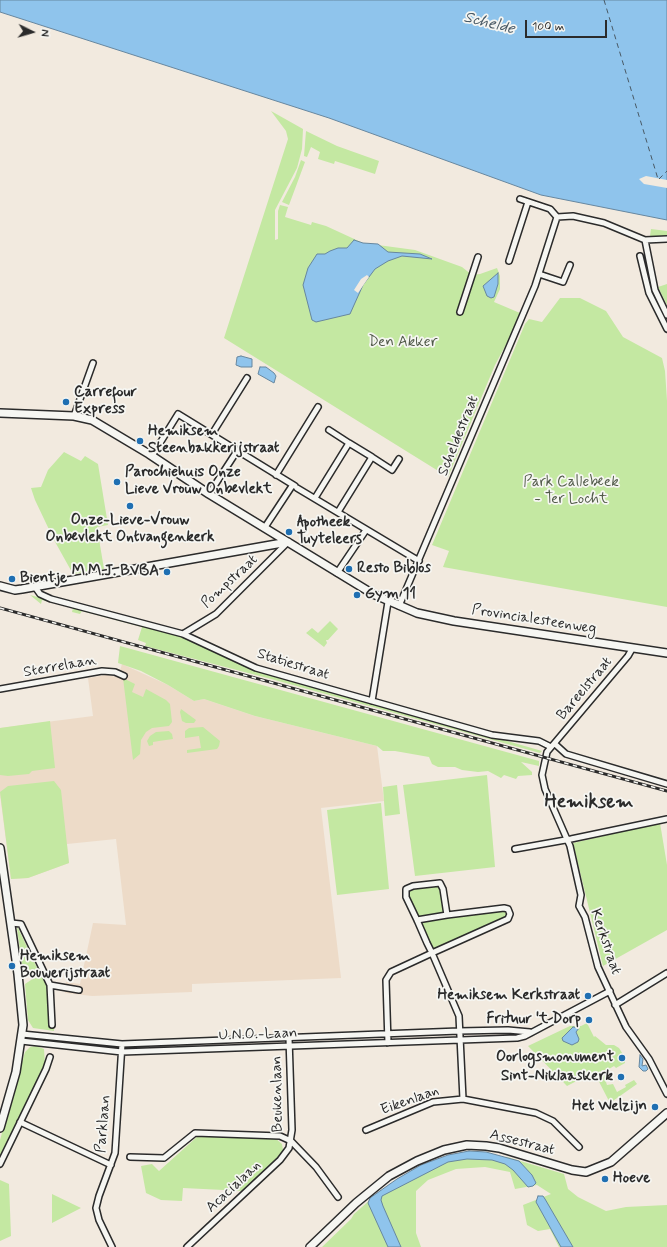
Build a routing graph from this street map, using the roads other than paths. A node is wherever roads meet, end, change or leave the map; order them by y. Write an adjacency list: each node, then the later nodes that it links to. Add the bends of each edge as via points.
1 (520, 199): 2 (street)
2 (528, 202): 3 (street, via 550,209); 8 (street)
3 (557, 217): 5 (street, via 573,216 604,223); 10 (street, Scheldestraat)
4 (667, 239): 5 (street)
5 (646, 240): 12 (street, via 655,290)
6 (640, 256): 13 (street, via 649,293)
7 (478, 257): 11 (street)
8 (509, 261)
9 (570, 265): 10 (street, via 563,282)
10 (539, 274): 34 (street, Scheldestraat)
11 (460, 312)
12 (667, 315)
13 (667, 329)
14 (93, 363): 18 (street)
15 (247, 378): 20 (street)
16 (318, 407): 26 (street)
17 (0, 413): 18 (street, Provincialesteenweg)
18 (74, 416): 23 (street, Provincialesteenweg, via 82,416 104,426)
19 (329, 430): 21 (street)
20 (212, 434): 22 (street); 23 (street, via 178,414)
21 (349, 443): 24 (street); 29 (street)
22 (237, 450): 26 (street); 28 (street)
23 (152, 456): 28 (street, Provincialesteenweg)
24 (372, 457): 25 (street, via 392,470); 30 (street)
25 (399, 459)
26 (276, 475): 27 (street)
27 (295, 486): 29 (street); 31 (street)
28 (209, 494): 31 (street, Provincialesteenweg)
29 (315, 498): 30 (street)
30 (338, 512): 32 (street)
31 (265, 527): 33 (street, Provincialesteenweg)
32 (366, 530): 34 (street); 35 (street)
33 (288, 542): 35 (street, Provincialesteenweg); 37 (street); 40 (street, Pompstraat, via 216,614)
34 (419, 561): 39 (street, Scheldestraat)
35 (337, 572): 38 (street, Provincialesteenweg)
36 (0, 586): 37 (street, via 15,590)
37 (35, 587): 40 (street, Statiestraat, via 40,594 51,599)
38 (388, 602): 39 (street, Provincialesteenweg); 45 (street)
39 (399, 606): 41 (street, Provincialesteenweg, via 443,619)
40 (183, 634): 45 (street, Statiestraat, via 256,668)
41 (632, 649): 42 (street, Provincialesteenweg); 46 (street, Bareelstraat)
42 (667, 653)
43 (124, 676): 44 (street, Sterrelaan, via 102,671)
44 (0, 690)
45 (372, 701): 46 (street, Statiestraat, via 492,735 539,740)
46 (553, 746): 47 (street, Statiestraat, via 572,756); 49 (street, Kerkstraat, via 544,761 542,782)
47 (667, 784)
48 (667, 819): 49 (street)
49 (568, 840): 51 (street); 59 (street, Kerkstraat, via 580,895 579,906 585,917 598,967)
50 (0, 848): 54 (street)
51 (515, 849)
52 (447, 915): 53 (street); 53 (street, via 440,883 413,886 406,889 405,893); 55 (street, via 504,908 510,914 508,919)
53 (417, 920): 55 (street)
54 (11, 923): 57 (street, via 21,924); 65 (street, via 22,1011)
55 (432, 953): 62 (street, via 459,1016); 64 (street, via 391,972 386,977)
56 (667, 973): 60 (street)
57 (50, 985): 58 (street); 61 (street)
58 (79, 990)
59 (610, 991): 60 (street, Kerkstraat); 63 (street, U.N.O.-Laan)
60 (615, 1005): 75 (street, Kerkstraat, via 632,1036 649,1059)
61 (52, 1025)
62 (459, 1031): 63 (street, U.N.O.-Laan); 64 (street, U.N.O.-Laan); 68 (street)
63 (532, 1032): 68 (street, U.N.O.-Laan, via 517,1038)
64 (388, 1034): 67 (street, U.N.O.-Laan); 69 (street)
65 (22, 1037): 66 (street, U.N.O.-Laan); 71 (street, U.N.O.-Laan); 79 (street, via 16,1072)
66 (58, 1038): 70 (street, U.N.O.-Laan); 71 (street)
67 (289, 1038): 70 (street, U.N.O.-Laan); 72 (street, Beukenlaan)
68 (460, 1040): 69 (street, U.N.O.-Laan); 76 (street, Eikenlaan)
69 (388, 1043): 72 (street, U.N.O.-Laan)
70 (122, 1044): 73 (street, Parklaan)
71 (57, 1046): 73 (street, U.N.O.-Laan)
72 (289, 1046): 73 (street, U.N.O.-Laan); 81 (street, Beukenlaan)
73 (122, 1052): 85 (street, Parklaan)
74 (50, 1057): 78 (street)
75 (667, 1094)
76 (463, 1099): 80 (street, Eikenlaan, via 433,1102); 82 (street, Eikenlaan, via 536,1113 553,1121)
77 (667, 1113): 89 (street, Assestraat, via 611,1162 586,1172 499,1148 467,1145 444,1150 389,1176)
78 (20, 1122): 84 (street); 85 (street)
79 (0, 1128)
80 (366, 1130)
81 (291, 1141): 83 (street, via 280,1136 195,1133 164,1158); 86 (street, via 316,1167); 88 (street, Acacialaan, via 280,1160)
82 (579, 1147)
83 (130, 1157)
84 (0, 1164)
85 (111, 1165): 87 (street, Parklaan, via 96,1208)
86 (338, 1197)
87 (112, 1247)
88 (187, 1247)
89 (310, 1247)

